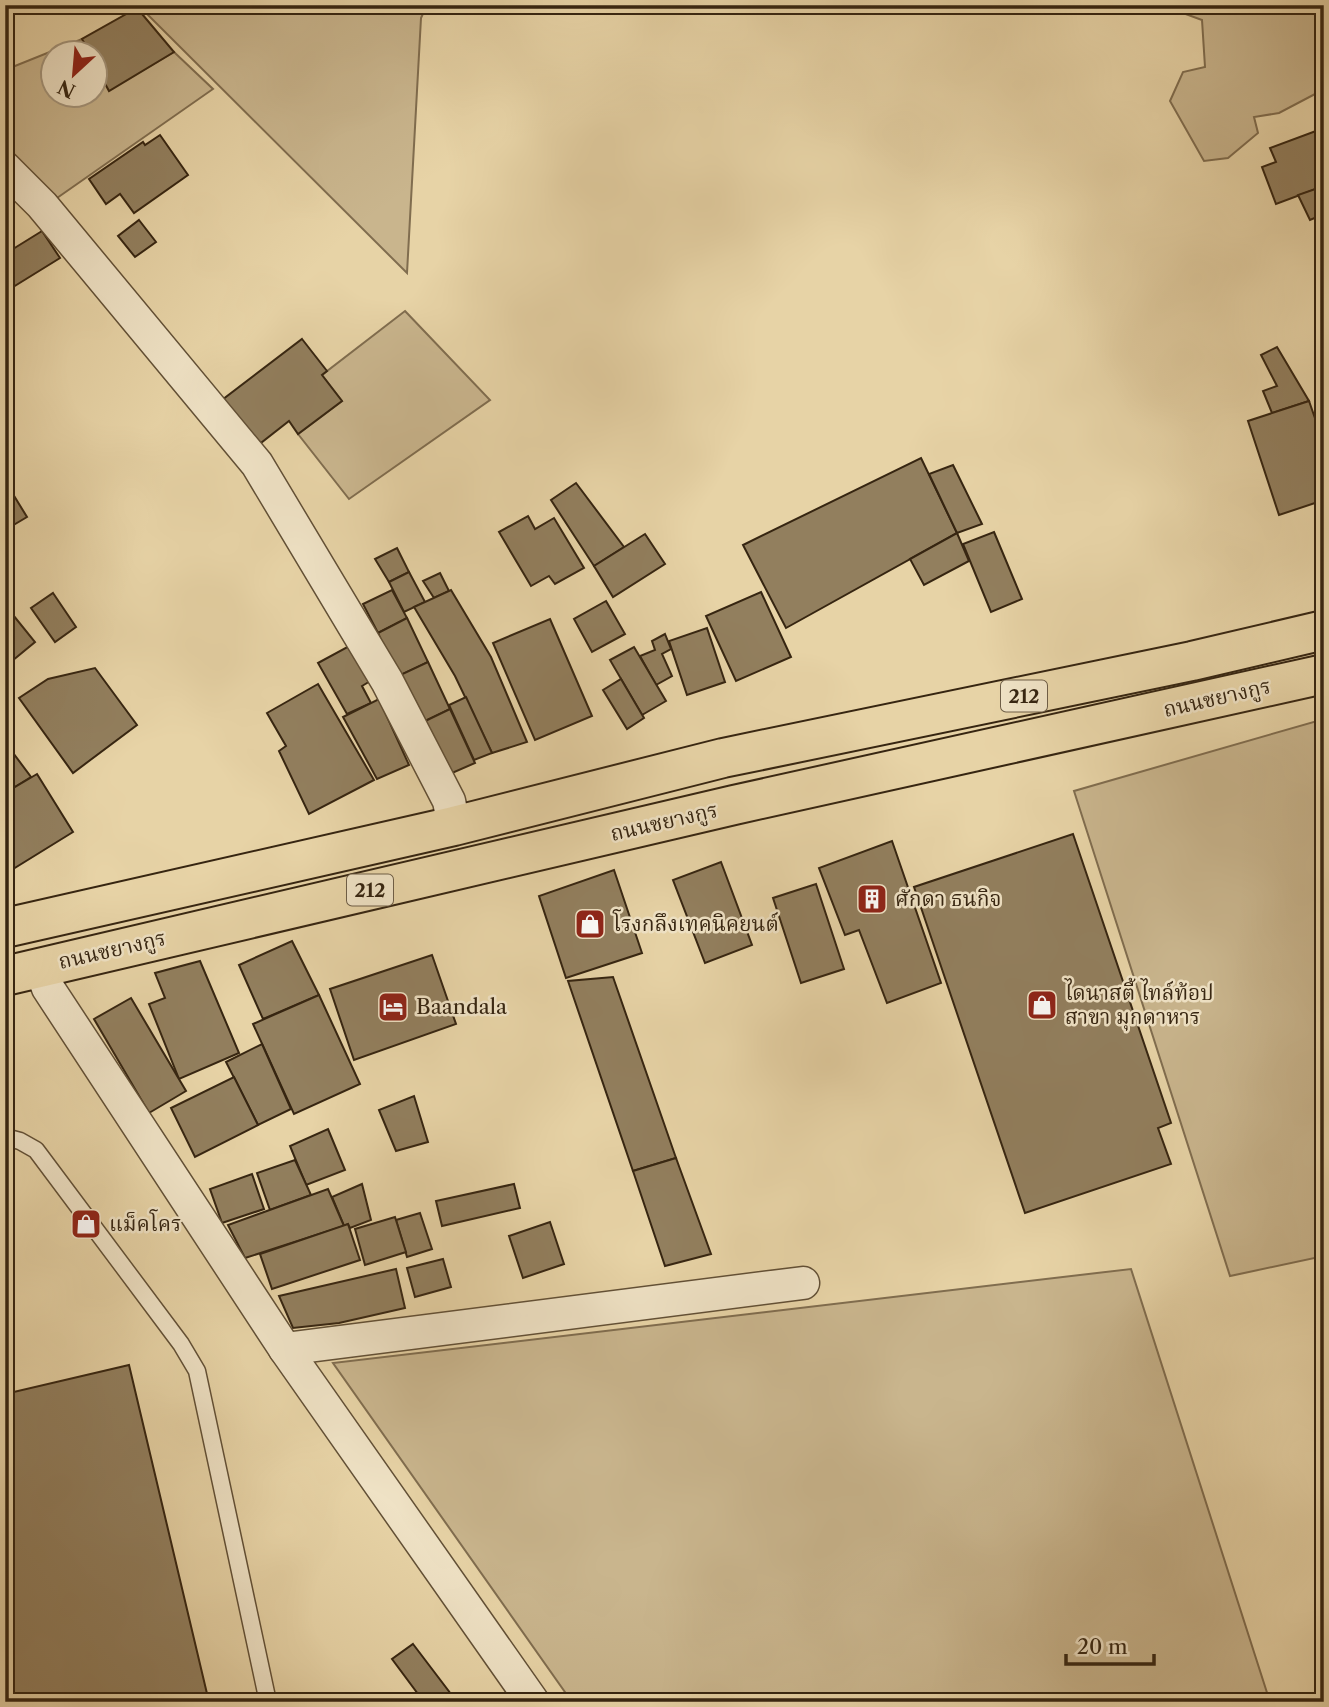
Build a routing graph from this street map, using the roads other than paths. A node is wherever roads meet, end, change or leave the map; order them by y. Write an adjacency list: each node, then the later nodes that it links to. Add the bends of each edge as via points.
1 (5, 168): 6 (street, via 42,205 257,464 387,681 449,801)
2 (1324, 630): 4 (main road, ถนนชยางกูร / 212)
3 (1324, 674): 5 (main road, ถนนชยางกูร / 212)
4 (723, 758): 5 (main road); 6 (main road, ถนนชยางกูร / 212)
5 (734, 805): 8 (main road, ถนนชยางกูร / 212)
6 (454, 826): 7 (main road, ถนนชยางกูร / 212)
7 (5, 928)
8 (23, 972): 11 (street, via 48,988)
9 (5, 1138): 12 (lane, via 36,1150 197,1371)
10 (803, 1283): 11 (street)
11 (285, 1349): 13 (street)
12 (268, 1702)
13 (533, 1702)

